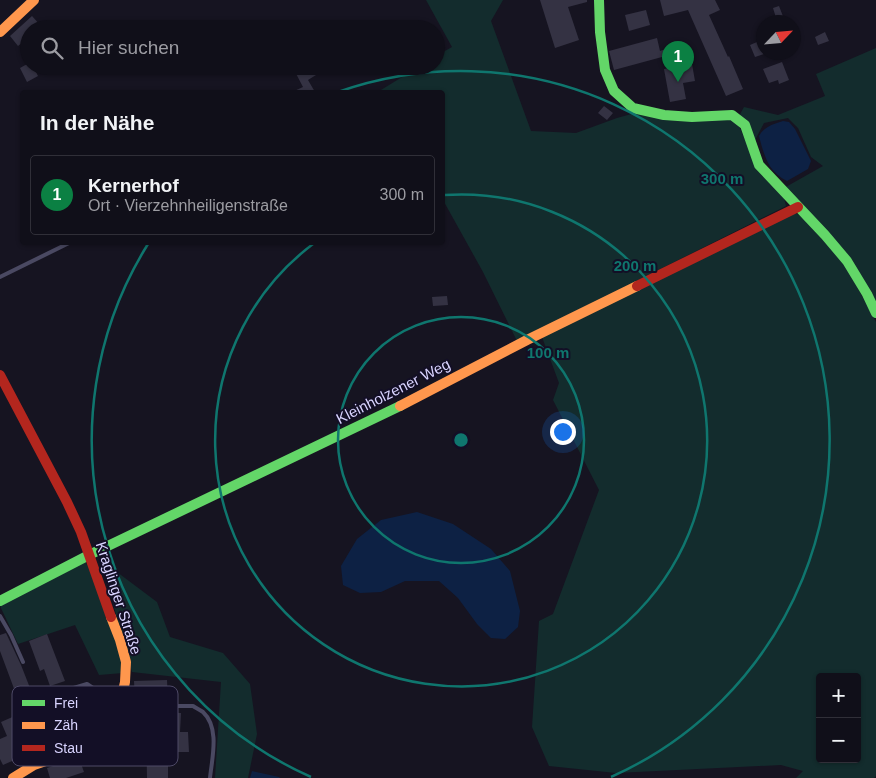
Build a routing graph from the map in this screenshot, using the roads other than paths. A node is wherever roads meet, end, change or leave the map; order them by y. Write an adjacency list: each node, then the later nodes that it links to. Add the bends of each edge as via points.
1 (34, 0): 3 (street)
2 (599, 0): 4 (street, via 605,70 614,91 633,108 664,115 732,115 745,125 759,165)
3 (0, 32)
4 (798, 207): 7 (street, via 846,261); 9 (street, Kleinholzener Weg, via 395,408)
5 (64, 245): 6 (lane)
6 (0, 277)
7 (876, 313)
8 (0, 375): 9 (street, Kraglinger Straße, via 67,502)
9 (89, 555): 10 (street, Kleinholzener Weg); 13 (street, Kraglinger Straße, via 126,662)
10 (0, 601)
11 (0, 616): 12 (lane)
12 (23, 662)
13 (124, 686)
14 (178, 706): 17 (lane, via 193,706 210,720 213,748)
15 (32, 766): 16 (street, Kraglinger Straße)
16 (13, 778)
17 (210, 778)

